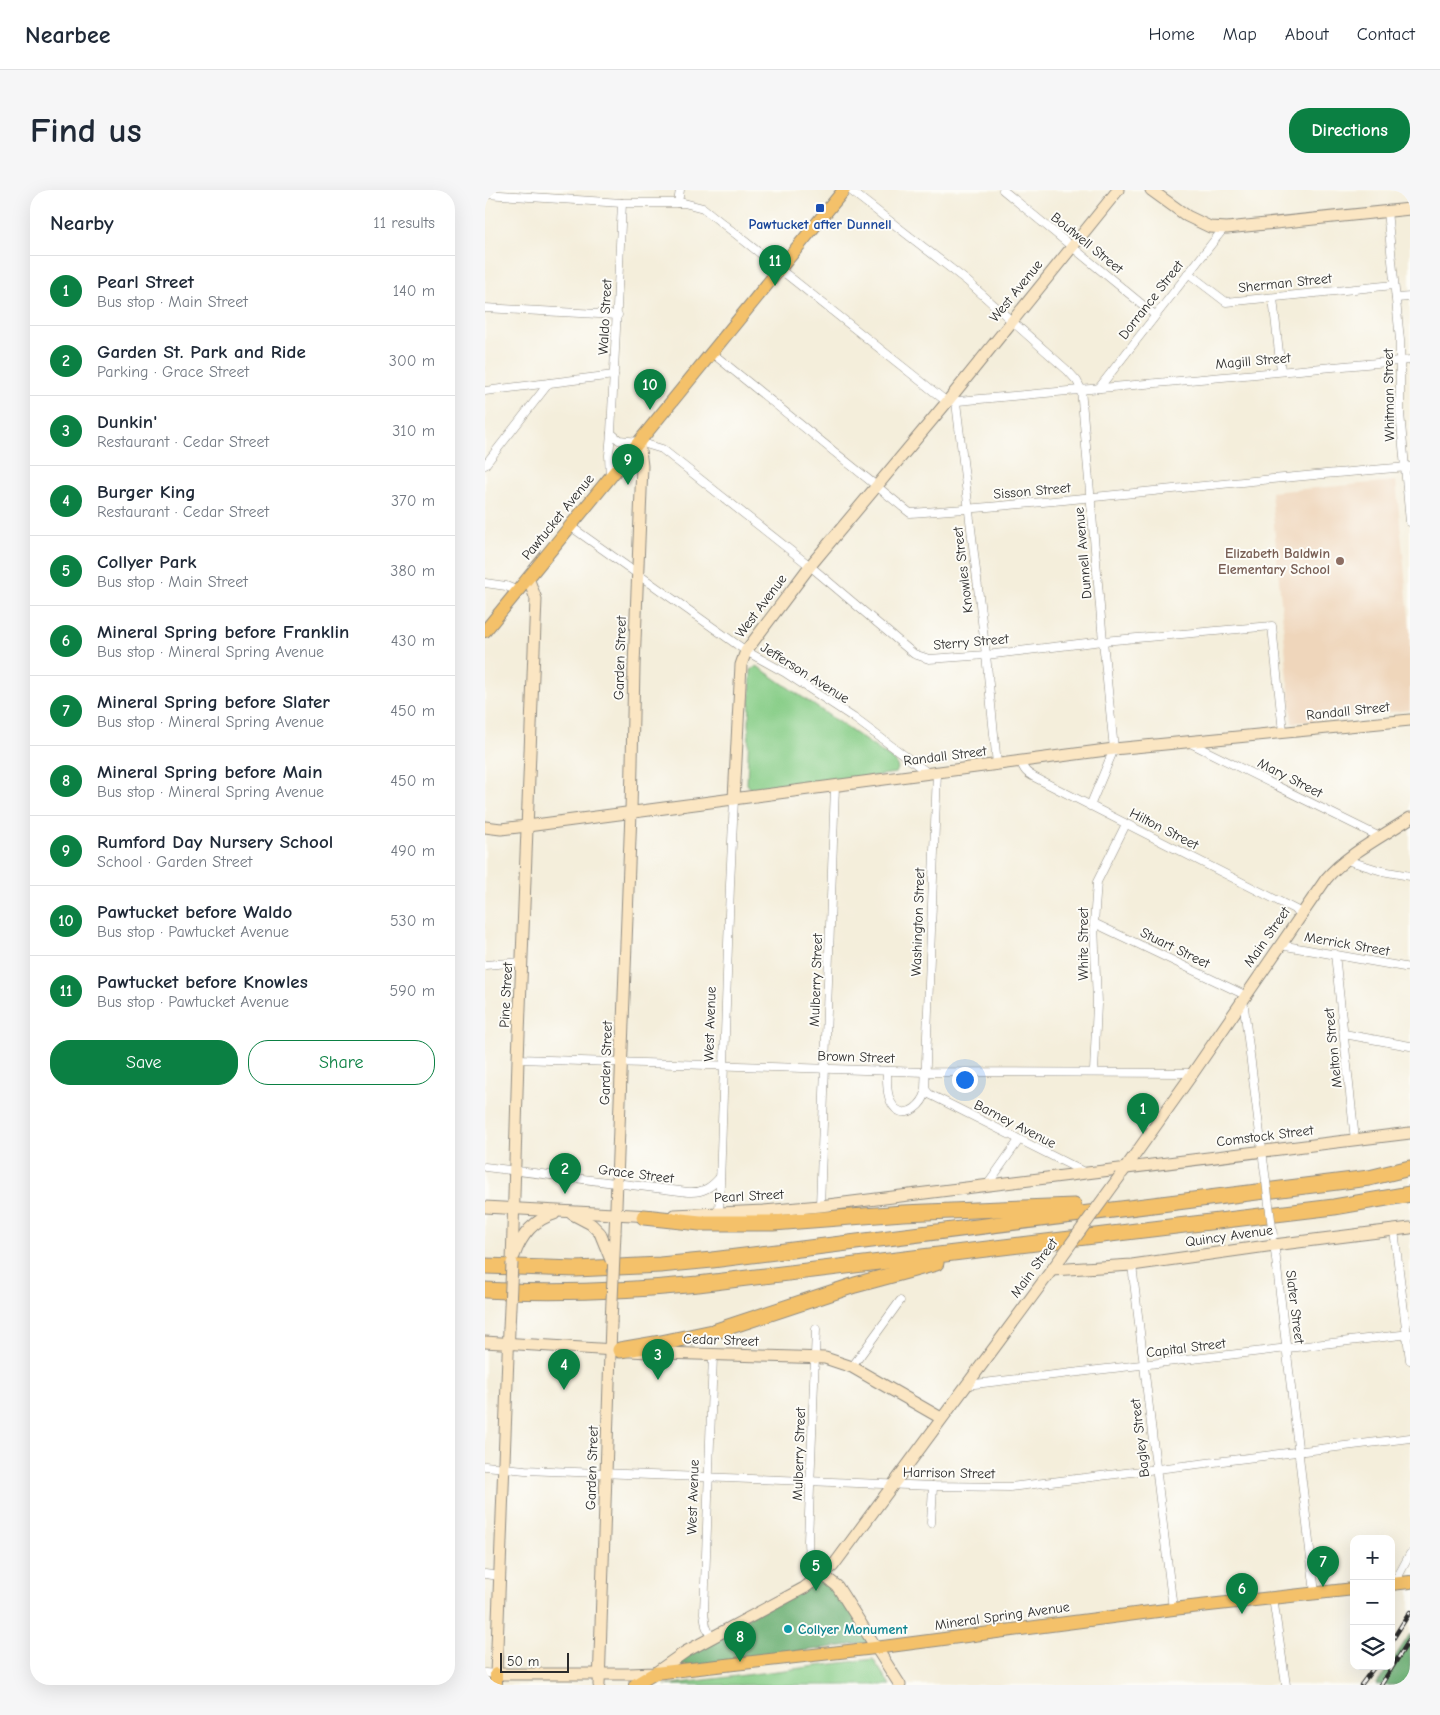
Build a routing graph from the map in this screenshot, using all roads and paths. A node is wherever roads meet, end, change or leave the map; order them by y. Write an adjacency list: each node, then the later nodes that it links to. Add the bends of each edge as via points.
1 (681, 190): 9 (street)
2 (844, 190): 14 (main road, Pawtucket Avenue)
3 (850, 190): 23 (street, via 967,281)
4 (1003, 190): 13 (street, Boutwell Street)
5 (1118, 190): 13 (main road, West Avenue)
6 (1151, 190): 12 (main road, via 1187,216)
7 (485, 194): 8 (street)
8 (622, 203): 9 (street); 21 (street, Waldo Street)
9 (678, 203): 14 (street, via 703,208)
10 (1410, 209): 11 (main road)
11 (1387, 211): 12 (main road); 16 (street)
12 (1224, 228): 15 (street, Dorrance Street)
13 (1071, 247): 22 (street, Boutwell Street); 23 (main road, West Avenue)
14 (780, 269): 24 (main road, Pawtucket Avenue); 33 (street)
15 (1188, 273): 18 (street, Sherman Street, via 1226,302); 22 (street, Dorrance Street)
16 (1394, 285): 18 (street, Sherman Street); 19 (street, Whitman Street)
17 (1410, 297): 19 (street)
18 (1273, 298): 27 (street)
19 (1396, 298): 25 (street, Whitman Street)
20 (485, 308): 21 (street)
21 (618, 315): 28 (street, Waldo Street)
22 (1155, 315): 30 (street, Dorrance Street)
23 (1012, 321): 31 (street, via 1068,370); 33 (main road, West Avenue)
24 (711, 353): 35 (main road, Pawtucket Avenue); 39 (street, Sisson Street)
25 (1400, 360): 26 (street, Magill Street); 27 (street, Magill Street); 37 (street, Whitman Street, via 1400,414)
26 (1410, 360)
27 (1281, 371): 30 (street, Magill Street)
28 (614, 374): 29 (street); 34 (street, Waldo Street)
29 (549, 383): 32 (street); 36 (street)
30 (1099, 388): 31 (street, Magill Street)
31 (1081, 389): 33 (street); 40 (street, Dunnell Avenue)
32 (485, 392)
33 (951, 402): 39 (main road, West Avenue); 41 (street, Knowles Street)
34 (611, 433): 35 (street, via 619,440); 38 (street, Waldo Street)
35 (639, 442): 38 (main road, Pawtucket Avenue); 44 (street, Sterry Street, via 662,448); 45 (main road, Garden Street, via 642,466)
36 (485, 465)
37 (1407, 467): 40 (street, Sisson Street); 42 (street, Whitman Street)
38 (610, 478): 43 (main road, Pawtucket Avenue)
39 (876, 487): 41 (street, Sisson Street, via 910,514); 44 (main road, West Avenue)
40 (1091, 499): 41 (street, Sisson Street); 50 (street, Dunnell Avenue)
41 (969, 510): 52 (street, Knowles Street)
42 (1410, 522)
43 (570, 526): 45 (street, Jefferson Avenue); 46 (main road, Pawtucket Avenue)
44 (810, 566): 51 (main road, West Avenue); 52 (street, Sterry Street, via 914,654 929,659)
45 (638, 574): 51 (street, Jefferson Avenue); 63 (main road, Garden Street)
46 (529, 578): 48 (main road, Pawtucket Avenue); 66 (main road, Pine Street, via 536,599)
47 (485, 583): 48 (street)
48 (518, 591): 49 (main road, Pawtucket Avenue)
49 (485, 631)
50 (1103, 641): 52 (street, Sterry Street); 54 (street, Sterry Street, via 1272,626); 56 (street, Dunnell Avenue)
51 (746, 651): 59 (street, Jefferson Avenue, via 784,672); 61 (main road, West Avenue, via 741,665)
52 (986, 655): 58 (street, Knowles Street)
53 (1410, 720): 54 (main road, Randall Street)
54 (1283, 732): 55 (main road, Randall Street)
55 (1188, 742): 56 (main road, Randall Street); 68 (street, Mary Street)
56 (1114, 749): 57 (main road, Randall Street); 62 (street, Dunnell Avenue)
57 (1021, 761): 58 (main road, Randall Street); 62 (street, Hilton Street, via 1026,772)
58 (997, 764): 59 (main road, Randall Street)
59 (932, 773): 60 (main road, Randall Street); 88 (street, Washington Street)
60 (835, 786): 61 (main road, Randall Street); 86 (street, Mulberry Street)
61 (735, 799): 63 (main road, Randall Street); 85 (street, West Avenue)
62 (1090, 806): 65 (street, Hilton Street)
63 (631, 812): 66 (main road, Randall Street); 84 (main road, Garden Street)
64 (1410, 818): 68 (main road, Main Street)
65 (1126, 824): 71 (street, Hilton Street); 72 (street, White Street, via 1097,882)
66 (527, 826): 67 (main road, Randall Street); 75 (main road, Pine Street)
67 (485, 828)
68 (1380, 837): 69 (main road, Main Street)
69 (1346, 860): 70 (street, via 1375,870); 71 (main road, Main Street, via 1329,875)
70 (1410, 876)
71 (1302, 913): 73 (main road, Main Street)
72 (1094, 923): 78 (street, Stuart Street); 89 (street, White Street, via 1097,1004)
73 (1280, 945): 74 (street, Merrick Street); 78 (main road, Main Street)
74 (1335, 954): 77 (street, Merrick Street); 81 (street, Melton Street)
75 (523, 962): 76 (street); 83 (main road, Pine Street)
76 (485, 965)
77 (1410, 968)
78 (1244, 997): 79 (main road, Main Street); 80 (street, Slater Street)
79 (1231, 1017): 80 (street); 90 (main road, Main Street)
80 (1246, 1025): 95 (street, Slater Street)
81 (1344, 1034): 82 (street); 94 (street, Melton Street)
82 (1410, 1046)
83 (518, 1059): 84 (street, Brown Street); 98 (main road, Pine Street)
84 (621, 1063): 85 (street, Brown Street); 102 (main road, Garden Street)
85 (723, 1065): 86 (street, Brown Street); 101 (street, West Avenue)
86 (826, 1069): 87 (street, Brown Street); 106 (street, Mulberry Street)
87 (887, 1071): 88 (street, Brown Street); 91 (street, via 886,1086 896,1109 910,1111 919,1106)
88 (925, 1072): 89 (street, Brown Street); 91 (street)
89 (1094, 1072): 90 (street, Brown Street)
90 (1193, 1073): 100 (main road, Main Street)
91 (927, 1092): 93 (street, Barney Avenue)
92 (1410, 1133): 94 (main road, Comstock Street)
93 (1019, 1140): 99 (street, Barney Avenue); 103 (street)
94 (1355, 1140): 95 (main road, Comstock Street)
95 (1262, 1152): 100 (main road, Comstock Street); 115 (street, Slater Street, bridge)
96 (485, 1167): 98 (street, Grace Street)
97 (1410, 1168): 105 (highway, via 1345,1181)
98 (514, 1171): 102 (street, Grace Street); 108 (main road, Pine Street)
99 (1085, 1173): 100 (main road, Pearl Street); 103 (main road, Pearl Street)
100 (1122, 1173): 120 (main road, Main Street, bridge)
101 (720, 1177): 102 (street, Grace Street, via 699,1193); 110 (street, West Avenue)
102 (617, 1184): 111 (main road, Garden Street)
103 (988, 1184): 106 (main road, Pearl Street)
104 (1410, 1194): 116 (highway, via 1333,1207)
105 (1185, 1201): 112 (highway, via 903,1213 773,1223 700,1223); 119 (highway, via 673,1264 576,1269)
106 (820, 1206): 110 (main road, Pearl Street)
107 (485, 1207): 108 (main road, Pearl Street)
108 (513, 1209): 109 (main road, Pearl Street); 117 (main road, Pine Street)
109 (565, 1212): 111 (main road, Pearl Street); 117 (main road, via 536,1222 526,1232); 121 (main road, bridge, via 585,1220 600,1233)
110 (719, 1213): 112 (main road, Pearl Street)
111 (615, 1215): 112 (main road, Pearl Street); 121 (main road, Garden Street, bridge)
112 (644, 1216)
113 (1410, 1228): 114 (main road, Quincy Avenue)
114 (1395, 1230): 115 (main road, Quincy Avenue); 125 (street)
115 (1273, 1240): 118 (main road, Quincy Avenue); 128 (street, Slater Street)
116 (991, 1248): 122 (highway, via 666,1287 590,1292); 129 (highway, via 870,1281 713,1332)
117 (512, 1263): 127 (main road, Pine Street, bridge)
118 (1132, 1265): 120 (main road, Quincy Avenue); 133 (street, Bagley Street)
119 (485, 1266)
120 (1052, 1270): 135 (main road, Main Street)
121 (613, 1272): 129 (main road, Garden Street, bridge, via 611,1323)
122 (485, 1290)
123 (900, 1301): 134 (street)
124 (816, 1329): 131 (street, Mulberry Street)
125 (1408, 1334): 128 (street, Capital Street); 132 (street)
126 (485, 1342): 127 (main road, Cedar Street)
127 (509, 1345): 129 (main road, Cedar Street); 140 (main road, Pine Street)
128 (1287, 1348): 133 (street, Capital Street); 138 (street, Slater Street)
129 (615, 1350): 130 (main road, Cedar Street); 142 (main road, Garden Street)
130 (713, 1355): 131 (main road, Cedar Street); 143 (street, West Avenue)
131 (815, 1358): 134 (main road, Cedar Street); 144 (street, Mulberry Street)
132 (1410, 1360)
133 (1144, 1366): 135 (street, Capital Street); 141 (street, Bagley Street)
134 (852, 1367): 136 (main road, Cedar Street)
135 (966, 1385): 136 (main road, Main Street)
136 (941, 1418): 145 (main road, Main Street)
137 (1410, 1438): 138 (street, Harrison Street)
138 (1299, 1452): 141 (street, Harrison Street); 156 (street, Slater Street)
139 (485, 1466): 140 (street, Harrison Street)
140 (504, 1468): 142 (street, Harrison Street); 151 (main road, Pine Street)
141 (1156, 1469): 146 (street, Harrison Street, via 1010,1486); 158 (street, Bagley Street)
142 (607, 1473): 143 (street, Harrison Street); 163 (main road, Garden Street)
143 (709, 1477): 144 (street, Harrison Street); 159 (street, West Avenue, via 704,1613 705,1626)
144 (810, 1481): 145 (street, Harrison Street); 150 (street, Mulberry Street, via 808,1550 814,1567)
145 (893, 1484): 146 (street, Harrison Street); 150 (main road, Main Street, via 833,1566)
146 (933, 1486): 147 (street)
147 (931, 1523)
148 (1410, 1554): 152 (street)
149 (485, 1574): 151 (street)
150 (823, 1574): 159 (main road, Main Street, via 804,1588); 160 (main road, via 837,1586)
151 (500, 1576): 162 (main road, Pine Street)
152 (1395, 1580)
153 (1410, 1582): 154 (main road)
154 (1395, 1584)
155 (1350, 1589): 156 (main road, Mineral Spring Avenue)
156 (1315, 1593): 157 (main road, Mineral Spring Avenue)
157 (1273, 1598): 158 (main road, Mineral Spring Avenue); 166 (street)
158 (1173, 1609): 160 (main road, Mineral Spring Avenue)
159 (711, 1638): 161 (main road, Main Street)
160 (875, 1648): 161 (main road, Mineral Spring Avenue); 165 (main road)
161 (655, 1673): 163 (main road); 164 (main road, Main Street)
162 (492, 1677): 163 (main road)
163 (599, 1680)
164 (635, 1685)
165 (900, 1685)
166 (1286, 1685)

